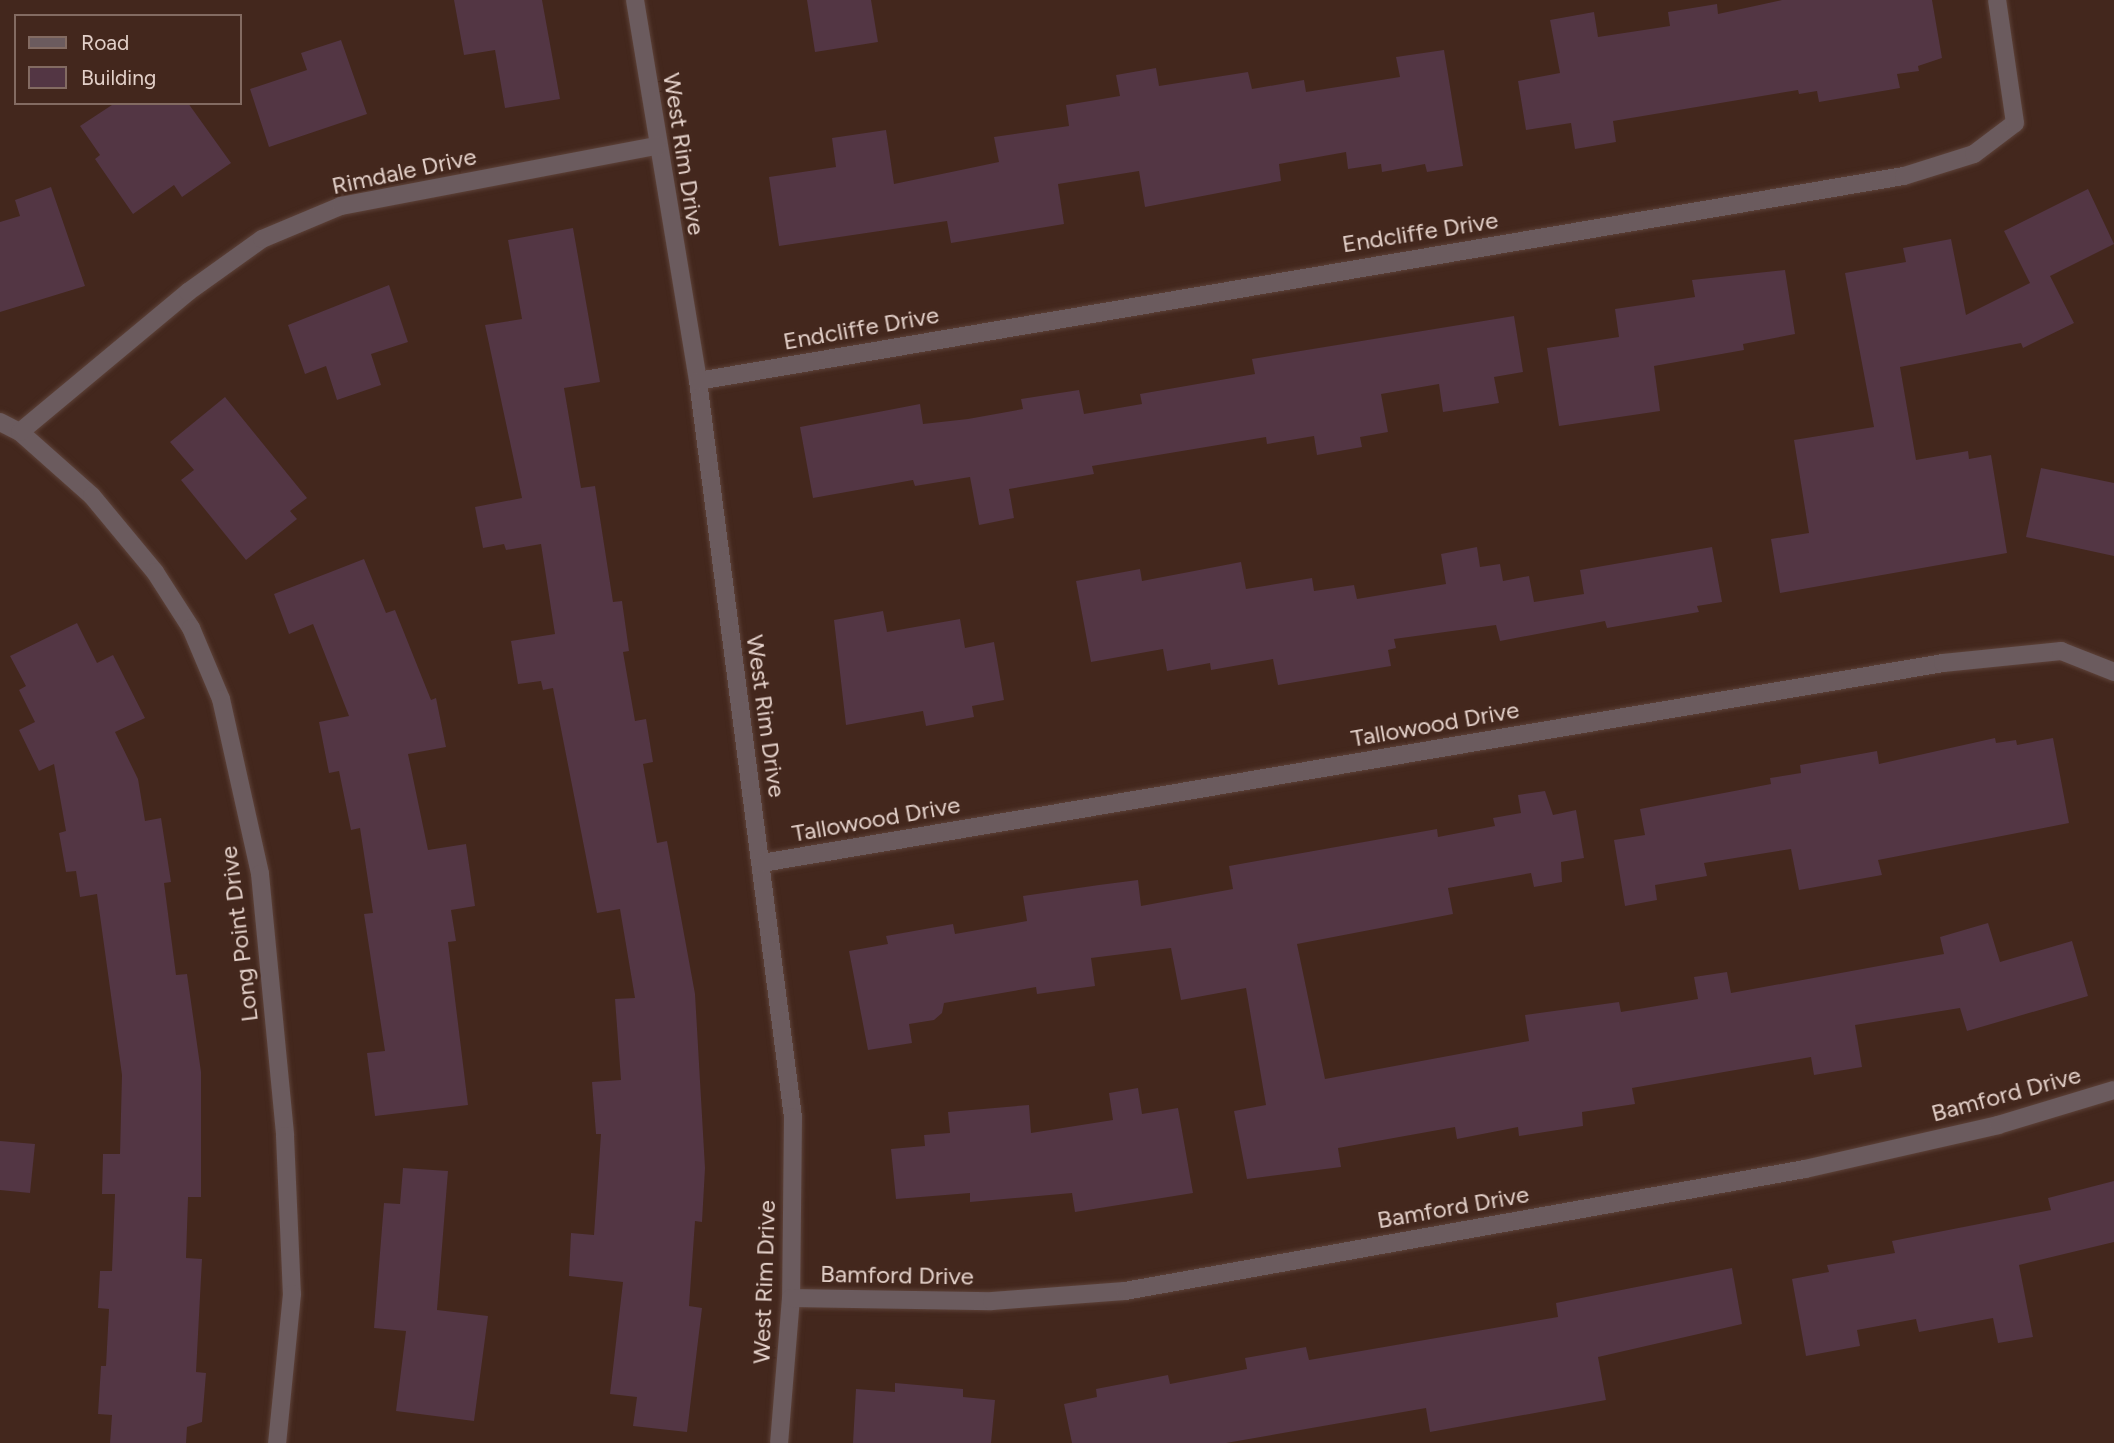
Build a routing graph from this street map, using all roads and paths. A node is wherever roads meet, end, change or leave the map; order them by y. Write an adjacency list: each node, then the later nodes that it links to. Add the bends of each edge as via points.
1 (635, 0): 3 (street, West Rim Drive)
2 (1997, 0): 4 (street, Endcliffe Drive, via 2015,123 1975,154 1904,176)
3 (657, 146): 4 (street, West Rim Drive); 6 (street, Rimdale Drive, via 341,206 262,239 188,292)
4 (698, 381): 8 (street, West Rim Drive)
5 (0, 422): 6 (street, Long Point Drive)
6 (20, 432): 11 (street, Long Point Drive, via 92,496 155,572 191,628 221,699 260,874 285,1136 292,1294)
7 (2114, 672): 8 (street, Tallowood Drive, via 2061,651 1943,663)
8 (762, 863): 10 (street, West Rim Drive, via 793,1117)
9 (2114, 1090): 10 (street, Bamford Drive, via 1998,1125 1805,1169 1125,1291 992,1301)
10 (791, 1298): 12 (street, West Rim Drive)
11 (277, 1443)
12 (779, 1443)

